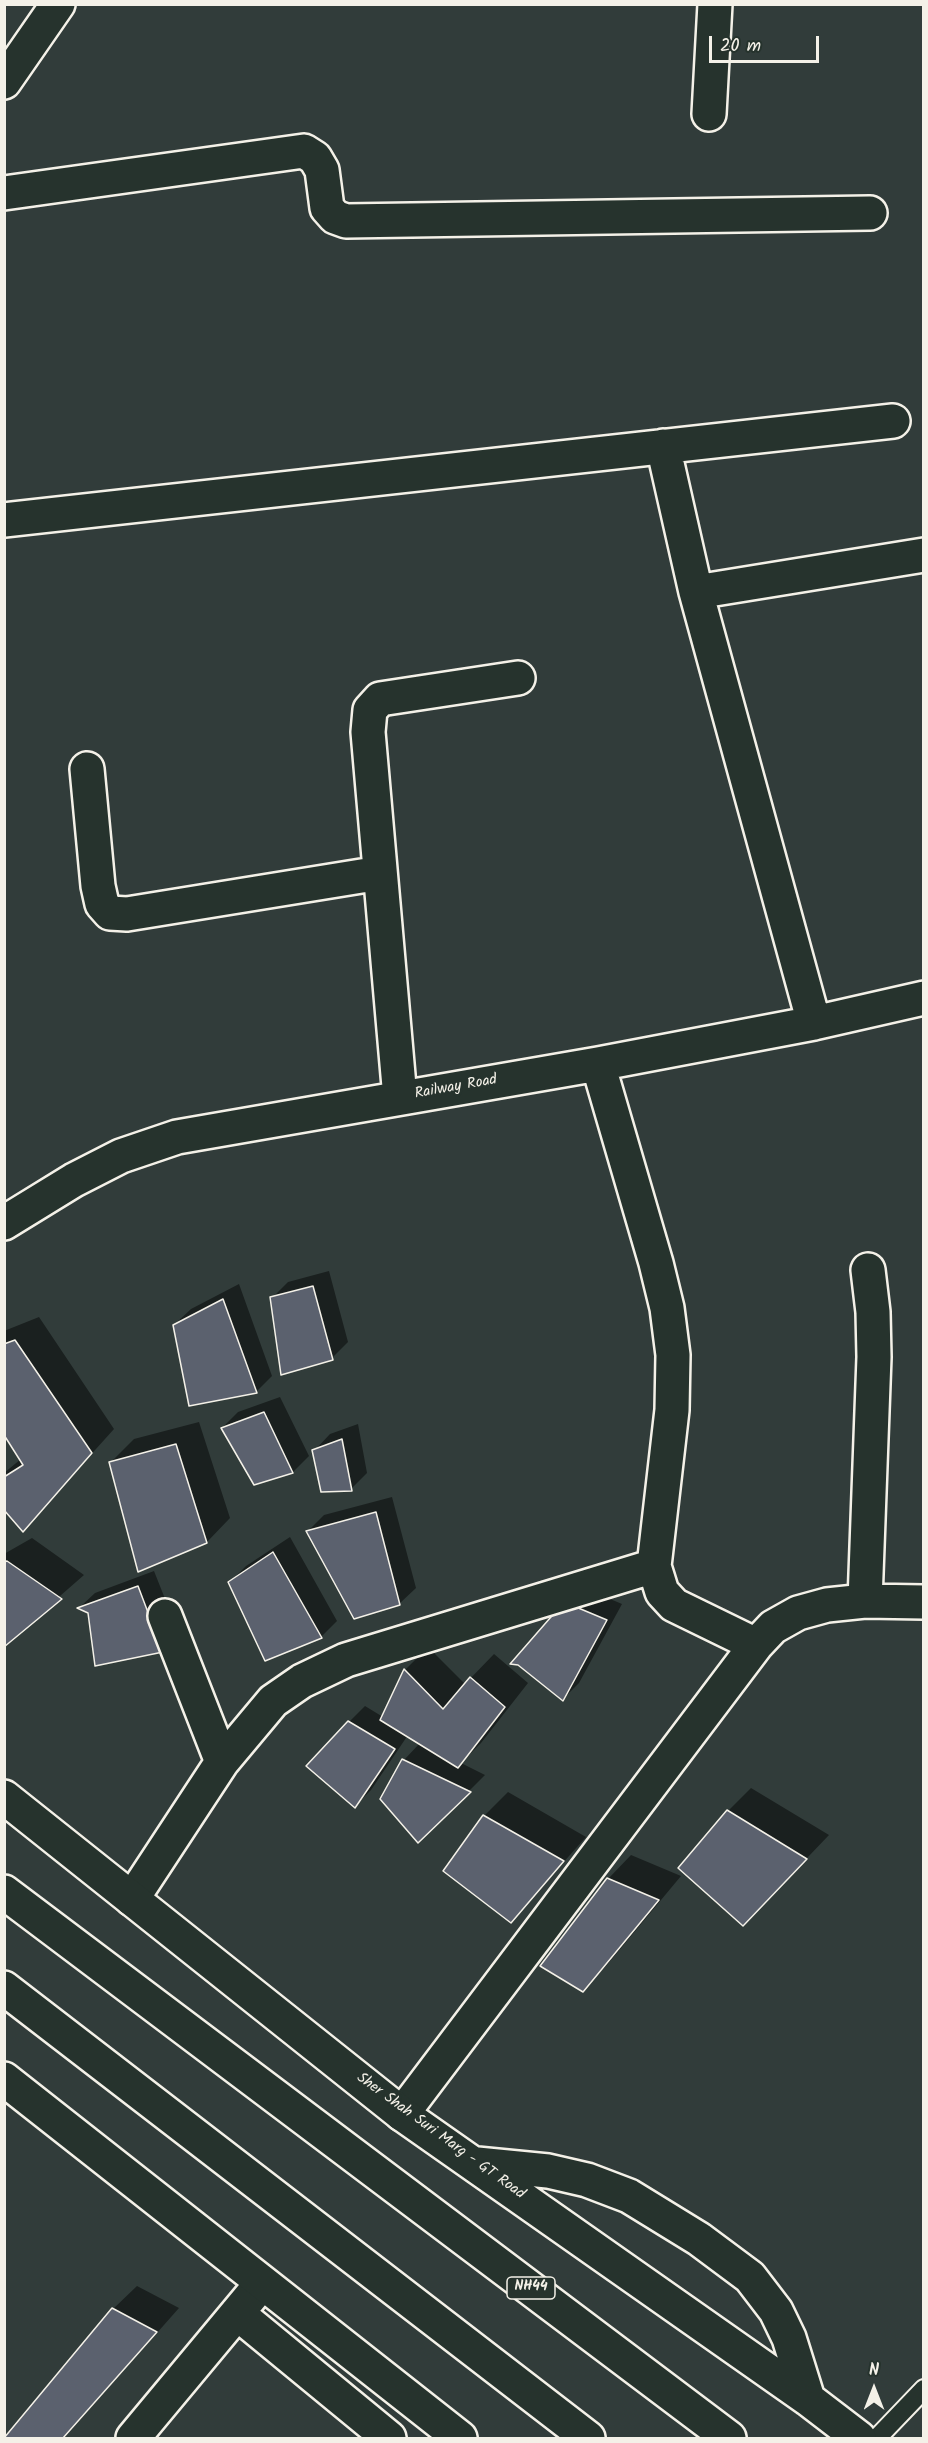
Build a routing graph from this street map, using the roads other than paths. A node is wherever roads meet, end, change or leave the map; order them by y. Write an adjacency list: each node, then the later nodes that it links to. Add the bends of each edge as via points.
1 (58, 4): 3 (main road)
2 (715, 4): 4 (main road)
3 (4, 82)
4 (709, 114)
5 (4, 193): 6 (main road, via 304,151 315,158 322,170 327,208 346,221)
6 (870, 213)
7 (893, 422): 8 (main road)
8 (663, 446): 9 (main road); 11 (main road)
9 (4, 520)
10 (924, 555): 11 (main road)
11 (696, 592): 16 (main road)
12 (519, 678): 14 (main road, via 380,699 370,710 368,732)
13 (87, 769): 14 (main road, via 98,886 102,904 110,913 127,914)
14 (380, 873): 18 (main road)
15 (924, 998): 16 (main road, Railway Road)
16 (814, 1023): 17 (main road, Railway Road)
17 (598, 1064): 18 (main road, Railway Road); 21 (main road, via 656,1263 673,1355 672,1410)
18 (400, 1098): 19 (main road, Railway Road, via 160,1142 95,1169)
19 (4, 1223)
20 (868, 1270): 22 (main road, via 874,1357)
21 (654, 1566): 25 (main road, via 662,1592 674,1605); 26 (main road, via 346,1660 273,1701)
22 (866, 1601): 23 (main road); 25 (main road, via 798,1613 773,1627)
23 (924, 1602)
24 (165, 1616): 26 (main road)
25 (756, 1645): 32 (main road)
26 (222, 1762): 29 (main road)
27 (4, 1797): 29 (main road, Sher Shah Suri Marg - GT Road)
28 (4, 1892): 42 (main road, NH44)
29 (132, 1899): 32 (main road, Sher Shah Suri Marg - GT Road)
30 (4, 1988): 41 (main road)
31 (4, 2079): 34 (main road)
32 (402, 2114): 33 (main road, Sher Shah Suri Marg - GT Road)
33 (475, 2164): 37 (main road, Sher Shah Suri Marg - GT Road); 37 (main road, via 548,2171 587,2180 629,2196 699,2239 750,2277 776,2311)
34 (262, 2283): 35 (main road); 40 (main road)
35 (237, 2313): 38 (main road); 39 (main road)
36 (924, 2390): 44 (lane)
37 (808, 2399): 43 (main road, Sher Shah Suri Marg - GT Road)
38 (133, 2439)
39 (389, 2439)
40 (460, 2439)
41 (588, 2439)
42 (729, 2439)
43 (860, 2439)
44 (877, 2439)

